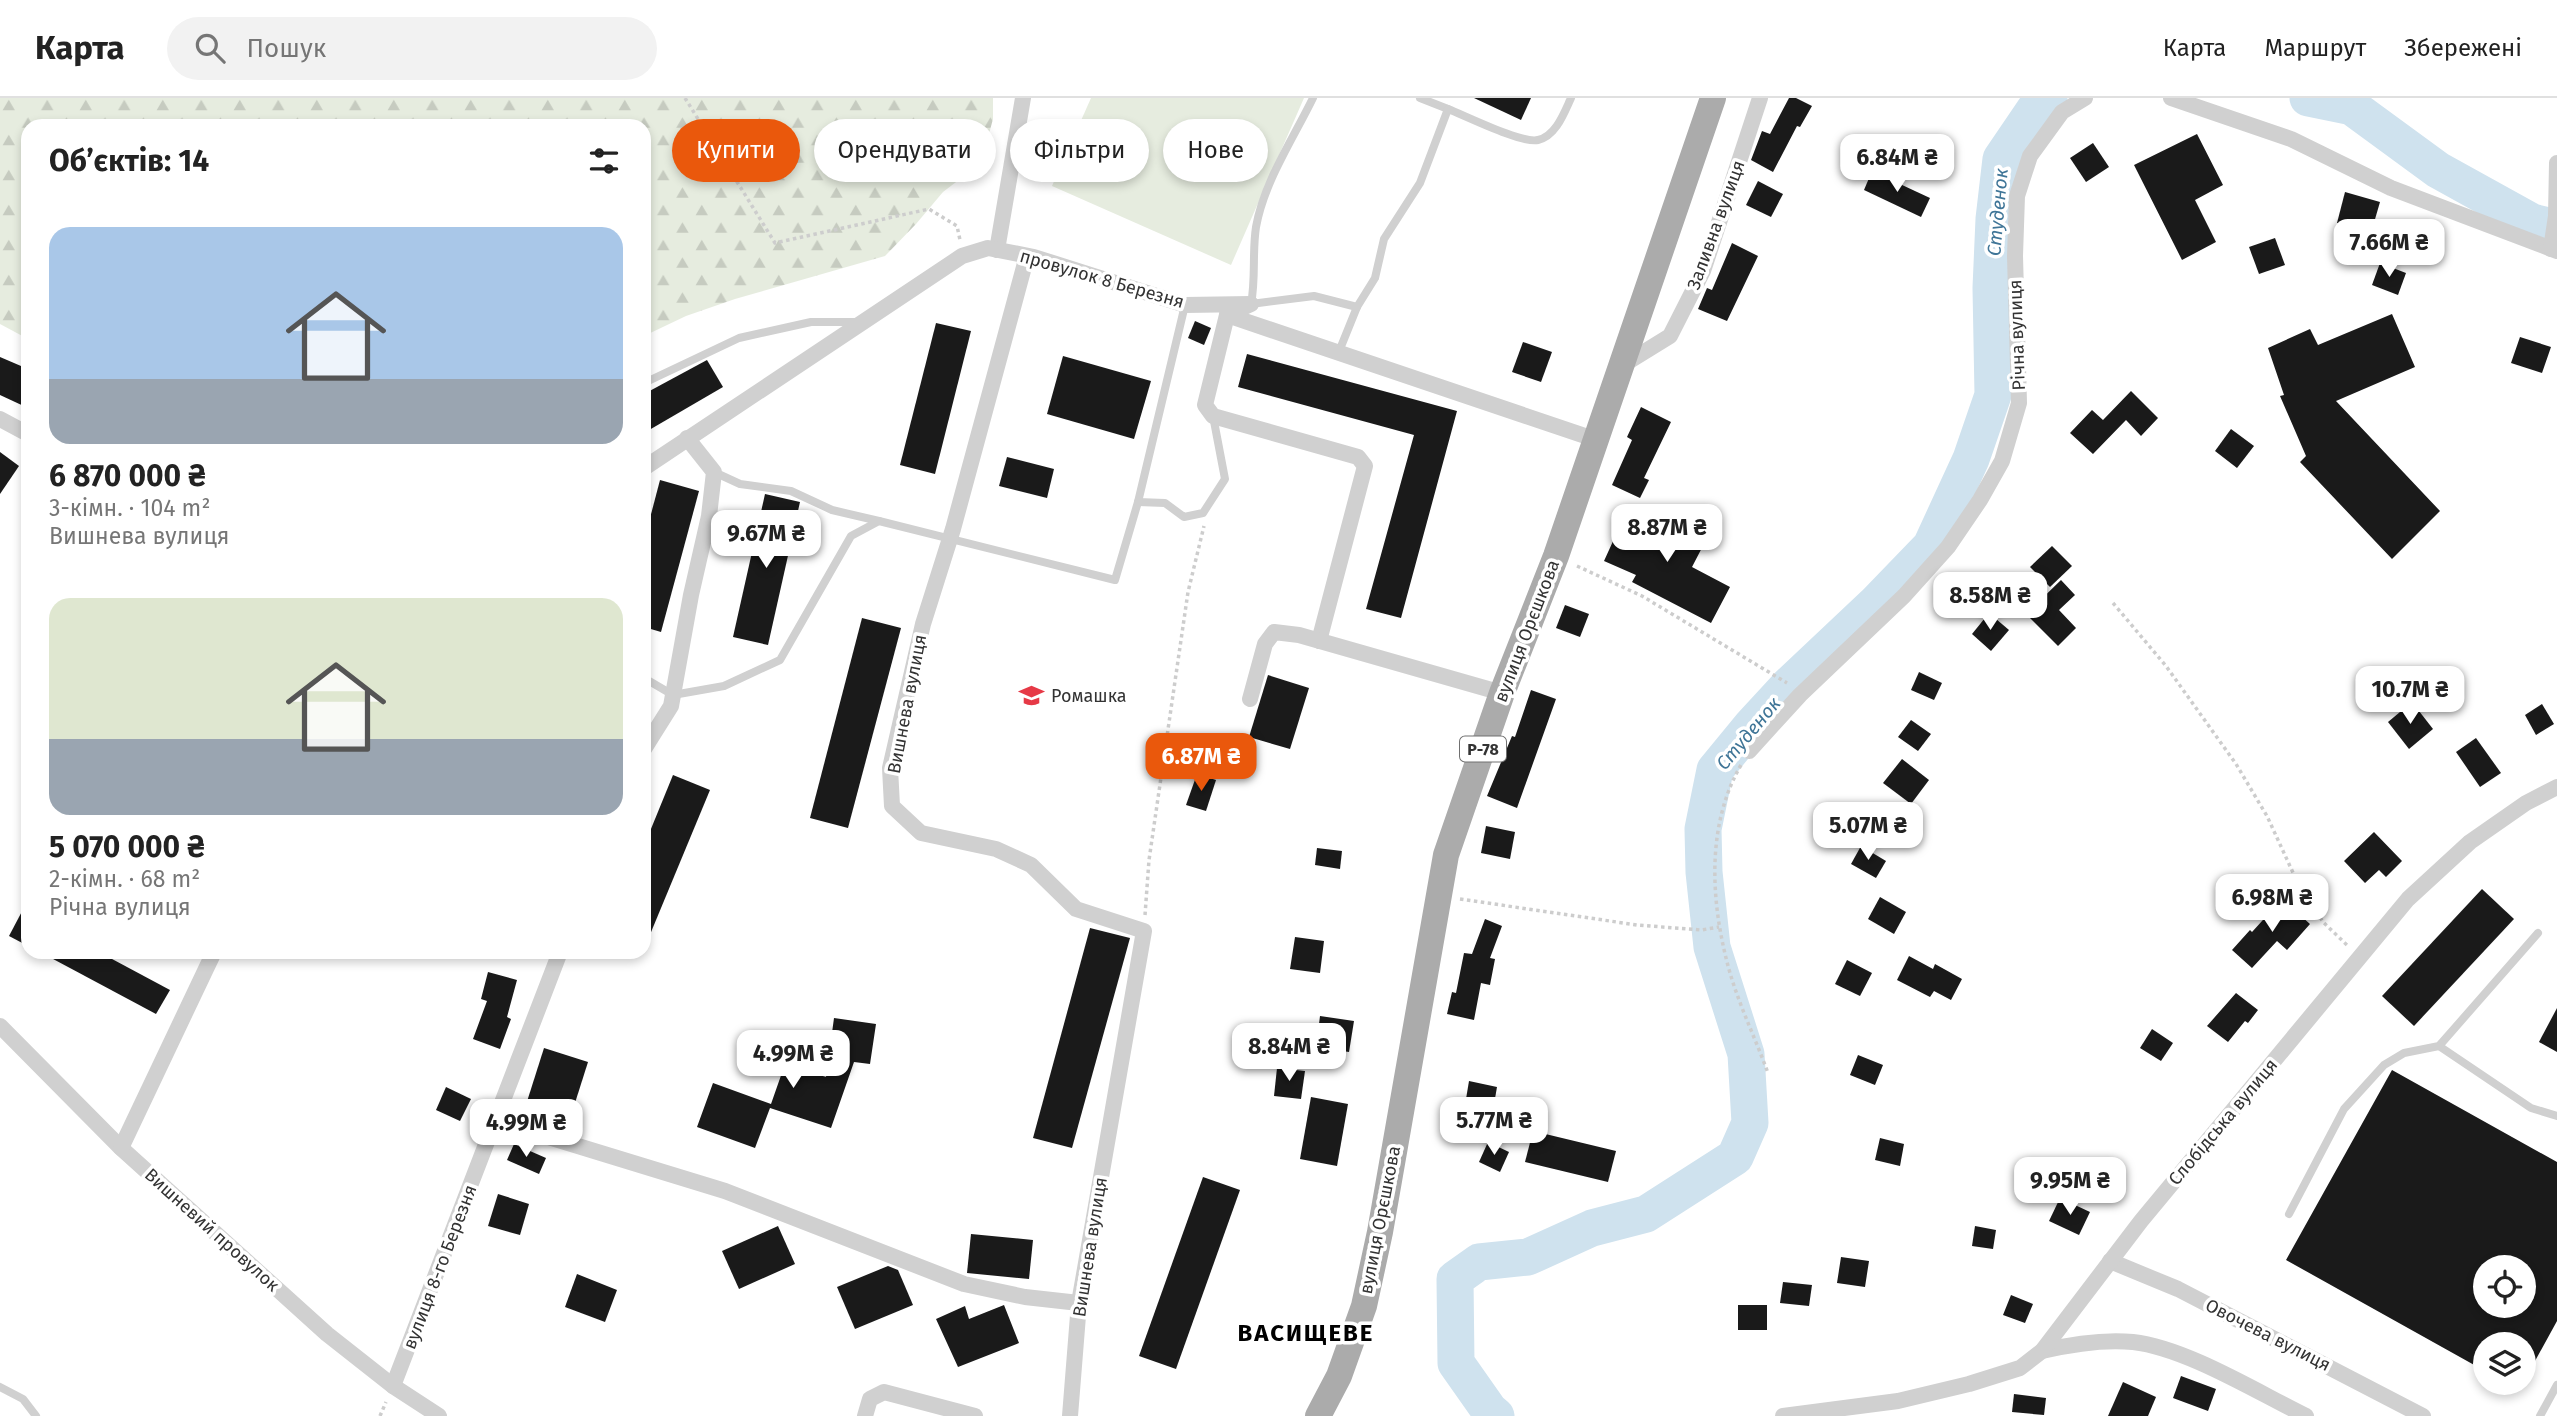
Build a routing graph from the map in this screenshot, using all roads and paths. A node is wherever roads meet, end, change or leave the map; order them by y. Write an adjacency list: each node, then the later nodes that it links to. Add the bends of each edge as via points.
1 (685, 98): 15 (path, via 775,243 929,209 957,226)
2 (1023, 98): 14 (street)
3 (1313, 98): 17 (lane, via 1265,196 1256,227)
4 (1420, 98): 10 (lane)
5 (1571, 98): 10 (lane, via 1558,126 1539,140 1525,141)
6 (1713, 98): 23 (main road, вулиця Орєшкова / Р-78)
7 (1760, 98): 23 (street, Заливна вулиця, via 1703,271 1670,336)
8 (2085, 98): 45 (street, Річна вулиця, via 2062,112 2030,156 2017,196 2019,403 2002,461 1948,547)
9 (2171, 98): 13 (street, via 2291,139 2391,188)
10 (1448, 109): 19 (lane, via 1420,183 1384,239 1376,278)
11 (2557, 163): 12 (street)
12 (2556, 216): 13 (street)
13 (2553, 245)
14 (997, 250): 15 (street, провулок 8 Березня); 16 (street, провулок 8 Березня)
15 (962, 256): 21 (street, провулок 8 Березня)
16 (1027, 256): 18 (street, провулок 8 Березня); 35 (street, Вишнева вулиця)
17 (1251, 304): 18 (street, провулок 8 Березня); 19 (lane, via 1314,296); 20 (street)
18 (1185, 305): 32 (lane)
19 (1357, 307): 22 (lane)
20 (1227, 315): 22 (street); 25 (street, via 1205,405)
21 (864, 322): 24 (lane, via 811,322 739,338); 28 (street, провулок 8 Березня)
22 (1338, 354): 29 (street)
23 (1623, 366): 29 (main road, вулиця Орєшкова / Р-78)
24 (651, 380)
25 (1213, 416): 33 (lane, via 1224,479); 38 (street, via 1358,457 1365,466)
26 (0, 419): 27 (street)
27 (21, 430)
28 (687, 438): 30 (street, провулок 8 Березня); 31 (street)
29 (1597, 440): 36 (main road, вулиця Орєшкова / Р-78)
30 (651, 463)
31 (714, 472): 34 (lane, via 740,484 791,491 832,510); 42 (street)
32 (1138, 502): 33 (lane, via 1165,503 1184,516); 35 (lane, via 1115,580)
33 (1202, 513): 49 (path, via 1204,528 1188,592 1161,772)
34 (879, 521): 35 (lane); 42 (lane, via 851,536 780,660 724,687)
35 (950, 538): 49 (street, Вишнева вулиця, via 923,624 890,768 892,806 921,833 996,849 1031,865 1076,909)
36 (1556, 556): 39 (path, via 1642,596); 41 (main road, вулиця Орєшкова / Р-78)
37 (2113, 603): 51 (path, via 2166,666 2236,764 2323,922)
38 (1319, 641): 41 (street); 43 (street, via 1274,632 1265,644)
39 (1782, 679)
40 (651, 682): 42 (lane)
41 (1502, 693): 47 (main road, вулиця Орєшкова / Р-78, via 1446,855)
42 (673, 695): 44 (street)
43 (1250, 699)
44 (651, 739)
45 (1749, 751): 48 (path, via 1733,779 1713,861)
46 (2557, 787): 51 (street, Слобідська вулиця, via 2470,842 2408,899)
47 (1437, 898): 48 (path, via 1637,925); 72 (main road, вулиця Орєшкова / Р-78, via 1364,1306 1339,1376)
48 (1717, 928): 56 (path)
49 (1144, 932): 62 (street, Вишнева вулиця)
50 (2538, 933): 55 (lane)
51 (2360, 957): 61 (street, Слобідська вулиця)
52 (211, 959): 59 (street)
53 (557, 959): 58 (street, вулиця 8-го Березня)
54 (0, 1026): 59 (street, Вишневий провулок)
55 (2439, 1046): 57 (lane, via 2531,1108); 60 (lane, via 2404,1054 2384,1065 2344,1109)
56 (1769, 1073)
57 (2557, 1116)
58 (496, 1121): 62 (street, via 724,1191 964,1284); 65 (street, вулиця 8-го Березня)
59 (121, 1149): 65 (street, Вишневий провулок, via 327,1334)
60 (2289, 1214)
61 (2110, 1261): 63 (street, Слобідська вулиця); 75 (street, Овочева вулиця, via 2178,1289)
62 (1079, 1303): 71 (street, Вишнева вулиця)
63 (2042, 1351): 73 (street, Слобідська вулиця, via 2020,1368 1969,1384 1898,1401); 74 (street, via 2078,1342 2134,1342 2183,1355)
64 (2557, 1385): 76 (lane)
65 (393, 1386): 68 (street, Вишневий провулок)
66 (0, 1387): 67 (lane, via 23,1399)
67 (36, 1416)
68 (439, 1416)
69 (865, 1416): 70 (street, via 870,1399 884,1392)
70 (975, 1416)
71 (1070, 1416)
72 (1318, 1416)
73 (1783, 1416)
74 (2306, 1416)
75 (2423, 1416)
76 (2540, 1416)

